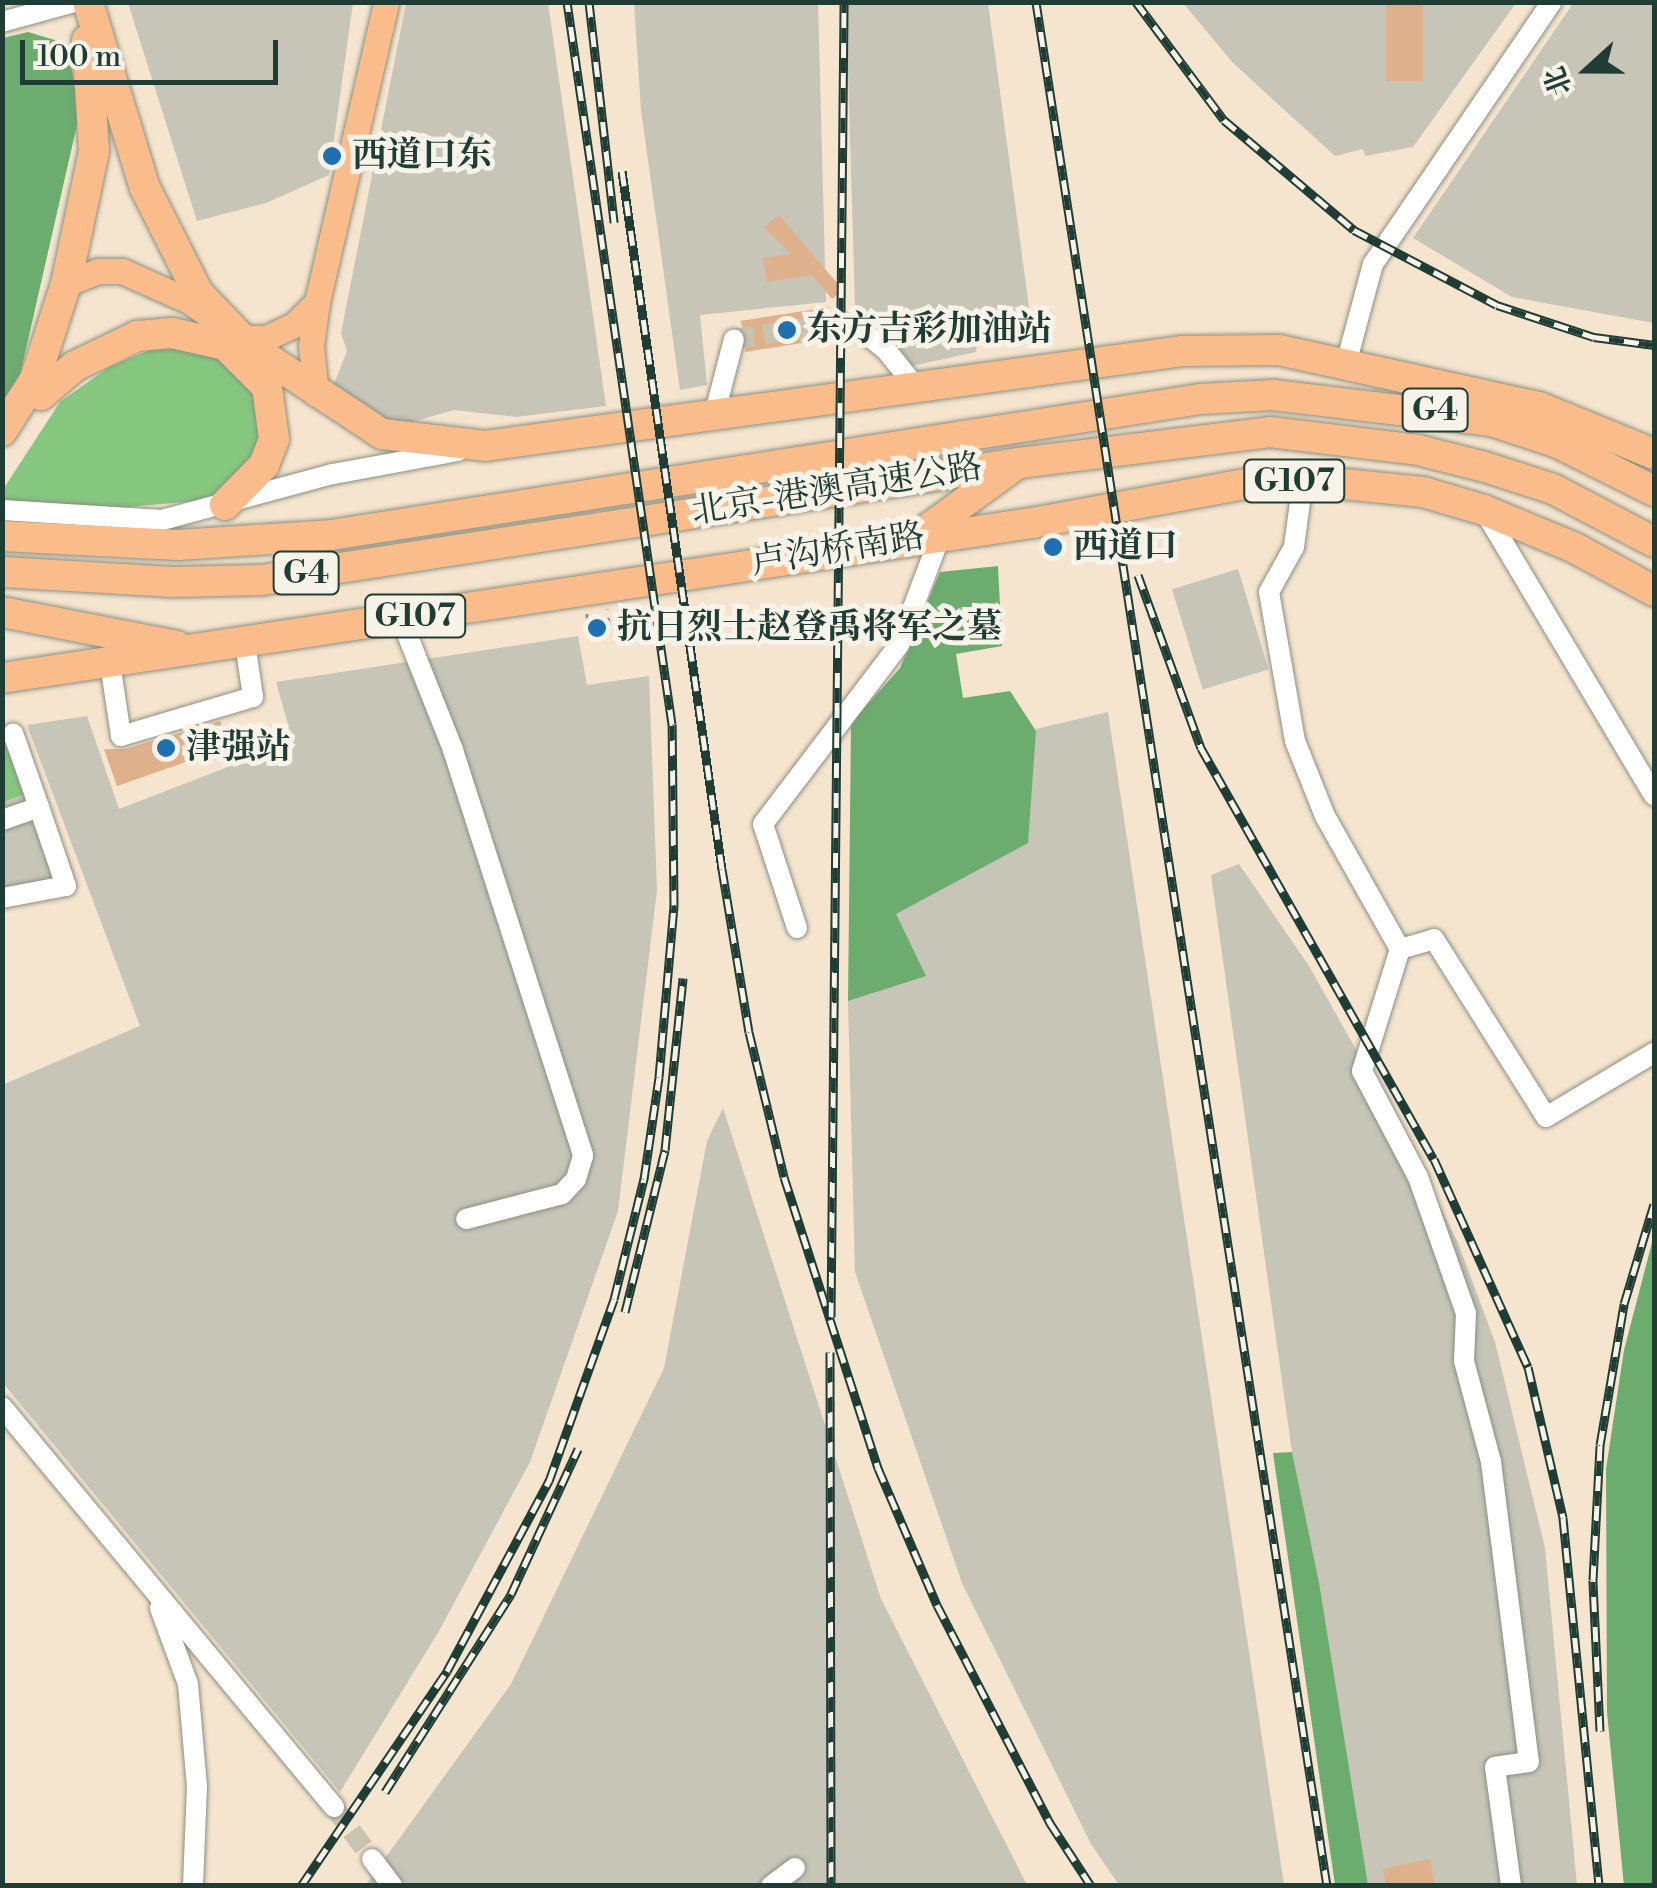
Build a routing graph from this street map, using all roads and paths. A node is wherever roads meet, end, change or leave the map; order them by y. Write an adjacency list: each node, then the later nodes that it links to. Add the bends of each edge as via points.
1 (74, 2): 5 (street)
2 (88, 2): 6 (highway); 7 (highway, via 94,151)
3 (386, 2): 8 (main road)
4 (1552, 2): 13 (street, via 1373,264)
5 (2, 22)
6 (112, 76): 7 (highway, via 111,142); 10 (highway, via 169,245 198,293)
7 (74, 281): 10 (main road, via 122,271 189,301); 16 (highway, via 61,354); 19 (highway, via 35,378)
8 (317, 302): 10 (main road, via 294,325 266,338); 15 (main road, via 311,346)
9 (838, 323): 14 (street, via 886,350)
10 (242, 338): 15 (highway)
11 (734, 339): 18 (street)
12 (1280, 350): 13 (highway); 14 (highway, via 1182,351); 17 (highway)
13 (1346, 364): 22 (highway, via 1539,407)
14 (915, 386): 18 (highway)
15 (316, 394): 20 (highway, via 382,434)
16 (41, 395): 21 (highway); 26 (highway, via 75,366 137,336 172,332 225,345 268,387 274,439 264,465)
17 (1421, 408): 25 (highway, 北京-港澳高速公路 / G4, via 1492,421 1558,444); 29 (highway, 北京-港澳高速公路 / G4, via 1273,395 1200,399 330,535 178,545)
18 (715, 412): 20 (highway)
19 (2, 431)
20 (485, 446): 26 (street, via 333,474)
21 (2, 454)
22 (1654, 454)
23 (1019, 463): 30 (highway); 31 (highway, 北京-港澳高速公路 / G4, via 1205,436 1332,436 1418,450 1553,490); 32 (highway, 北京-港澳高速公路 / G4, via 262,580)
24 (1303, 480): 28 (highway, 卢沟桥南路 / G107, via 1423,492); 30 (highway, 卢沟桥南路 / G107); 48 (street, via 1294,548 1269,592 1295,742 1325,816)
25 (1654, 490)
26 (225, 505): 27 (street, via 128,521)
27 (2, 510)
28 (1484, 510): 33 (highway, 卢沟桥南路 / G107, via 1576,548); 43 (street)
29 (2, 536)
30 (928, 536): 37 (highway, 卢沟桥南路 / G107); 47 (street, via 899,646 764,824)
31 (1654, 542)
32 (2, 572)
33 (1654, 592)
34 (606, 608): 35 (path, via 609,626 589,629)
35 (586, 611)
36 (2, 612): 39 (highway)
37 (401, 619): 38 (highway, 卢沟桥南路 / G107); 50 (street, via 454,750 583,1156 562,1194)
38 (245, 643): 39 (highway, 卢沟桥南路 / G107); 40 (street, via 254,696 121,736)
39 (200, 650): 40 (highway, 卢沟桥南路 / G107)
40 (110, 663): 41 (highway, 卢沟桥南路 / G107)
41 (2, 678)
42 (13, 733): 44 (street)
43 (1654, 795)
44 (39, 807): 45 (street); 46 (street, via 66,886)
45 (2, 820)
46 (2, 898)
47 (797, 928)
48 (1400, 949): 49 (street, via 1434,939 1546,1117); 59 (street, via 1362,1071 1418,1177 1466,1313 1464,1362 1491,1462 1529,1762 1495,1768)
49 (1654, 1053)
50 (466, 1219)
51 (2, 1407): 52 (street)
52 (156, 1596): 53 (street); 56 (street, via 188,1684 197,1786)
53 (334, 1807)
54 (372, 1859): 57 (street)
55 (795, 1868): 58 (street)
56 (193, 1886)
57 (392, 1886)
58 (771, 1886)
59 (1511, 1886)

